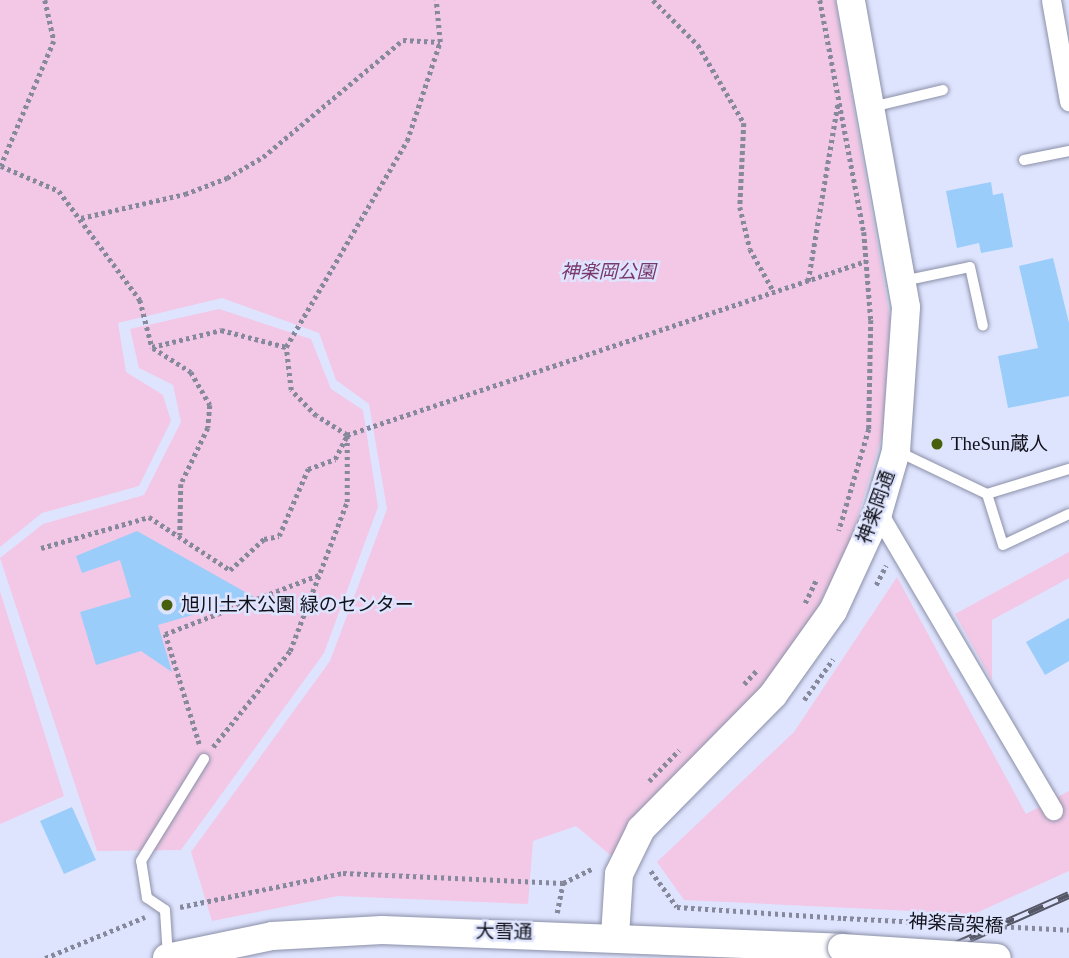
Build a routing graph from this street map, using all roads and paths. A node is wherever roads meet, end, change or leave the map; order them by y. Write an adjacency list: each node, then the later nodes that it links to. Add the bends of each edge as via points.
1 (45, 0): 14 (path, via 54,41)
2 (436, 0): 7 (path)
3 (653, 0): 19 (path, via 698,45 744,123 740,207 750,249)
4 (820, 0): 9 (path)
5 (851, 0): 11 (street, 神楽岡通)
6 (1051, 0): 10 (street)
7 (440, 42): 15 (path, via 403,40 263,157 227,178 185,194); 21 (path, via 407,141)
8 (943, 90): 11 (lane)
9 (839, 99): 16 (path); 17 (path)
10 (1069, 101)
11 (872, 107): 18 (street, 神楽岡通)
12 (1069, 151): 13 (lane)
13 (1024, 160)
14 (1, 167): 15 (path, via 60,191)
15 (81, 218): 22 (path, via 140,300)
16 (866, 261): 17 (path); 30 (path, via 869,429)
17 (808, 281): 19 (path)
18 (902, 282): 20 (lane, via 970,267); 24 (street, 神楽岡通, via 906,319)
19 (774, 292): 23 (path)
20 (982, 326)
21 (286, 346): 22 (path, via 221,330); 23 (path, via 291,390 316,416)
22 (152, 347): 29 (path, via 191,372 210,405 208,428 181,484)
23 (347, 435): 29 (path, via 334,459 308,469 279,536 264,539 243,563 230,570); 34 (path, via 347,502)
24 (896, 451): 26 (lane); 27 (street, 神楽岡通)
25 (1069, 469): 26 (lane)
26 (987, 494): 28 (lane, via 1003,545)
27 (878, 513): 31 (street); 49 (street, 神楽岡通, via 833,611 773,695 641,829 619,874)
28 (1069, 514)
29 (180, 535): 32 (path, via 140,518)
30 (837, 538)
31 (897, 540): 35 (path); 44 (street)
32 (41, 548)
33 (820, 572): 36 (path)
34 (319, 575): 42 (path, via 290,651); 42 (path, via 165,634)
35 (874, 588)
36 (803, 606)
37 (837, 654): 40 (path)
38 (766, 659): 39 (path)
39 (740, 689)
40 (794, 711)
41 (685, 745): 43 (path)
42 (204, 759): 47 (lane, via 141,861 146,898)
43 (641, 791)
44 (1053, 810)
45 (598, 859): 47 (path, via 593,871 563,883 343,873)
46 (652, 865): 48 (path, 神楽高架橋, bridge, via 650,874 677,907)
47 (165, 910): 51 (path); 52 (lane)
48 (1069, 930)
49 (615, 936): 50 (street, 大雪通); 52 (street, 大雪通, via 382,930 272,936)
50 (842, 948): 53 (street, 神楽高架橋, bridge)
51 (46, 958)
52 (168, 958)
53 (998, 958)

